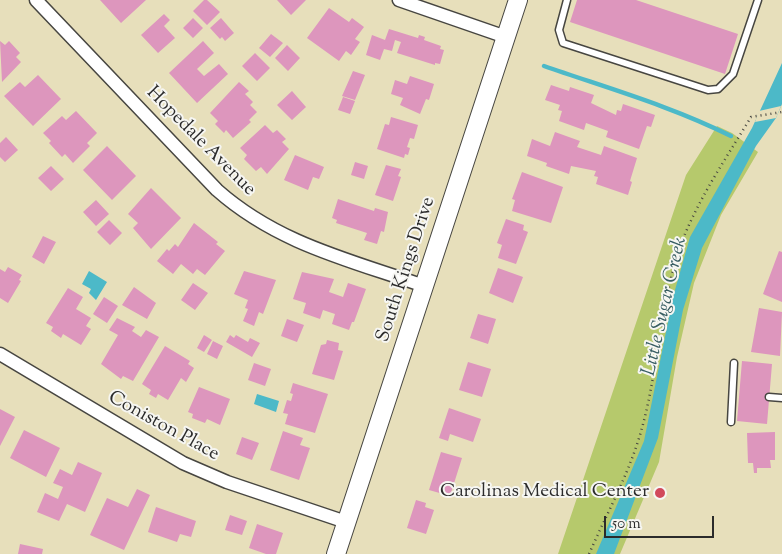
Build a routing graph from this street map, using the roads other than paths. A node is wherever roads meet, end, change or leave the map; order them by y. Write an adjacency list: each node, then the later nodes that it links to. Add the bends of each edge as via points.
1 (36, 0): 7 (street, Hopedale Avenue, via 217,190 242,210 305,246)
2 (399, 0): 6 (street)
3 (518, 0): 6 (street, South Kings Drive)
4 (567, 0): 5 (lane, via 559,30 563,43 708,90 718,89 733,74)
5 (758, 0)
6 (506, 37): 7 (street, South Kings Drive)
7 (424, 286): 15 (street, South Kings Drive)
8 (0, 354): 15 (street, Coniston Place, via 183,463 227,482)
9 (734, 363): 10 (lane)
10 (732, 395): 11 (lane); 14 (lane)
11 (739, 395)
12 (769, 397): 13 (lane)
13 (782, 398)
14 (731, 422)
15 (346, 522): 16 (street, South Kings Drive)
16 (336, 554)

